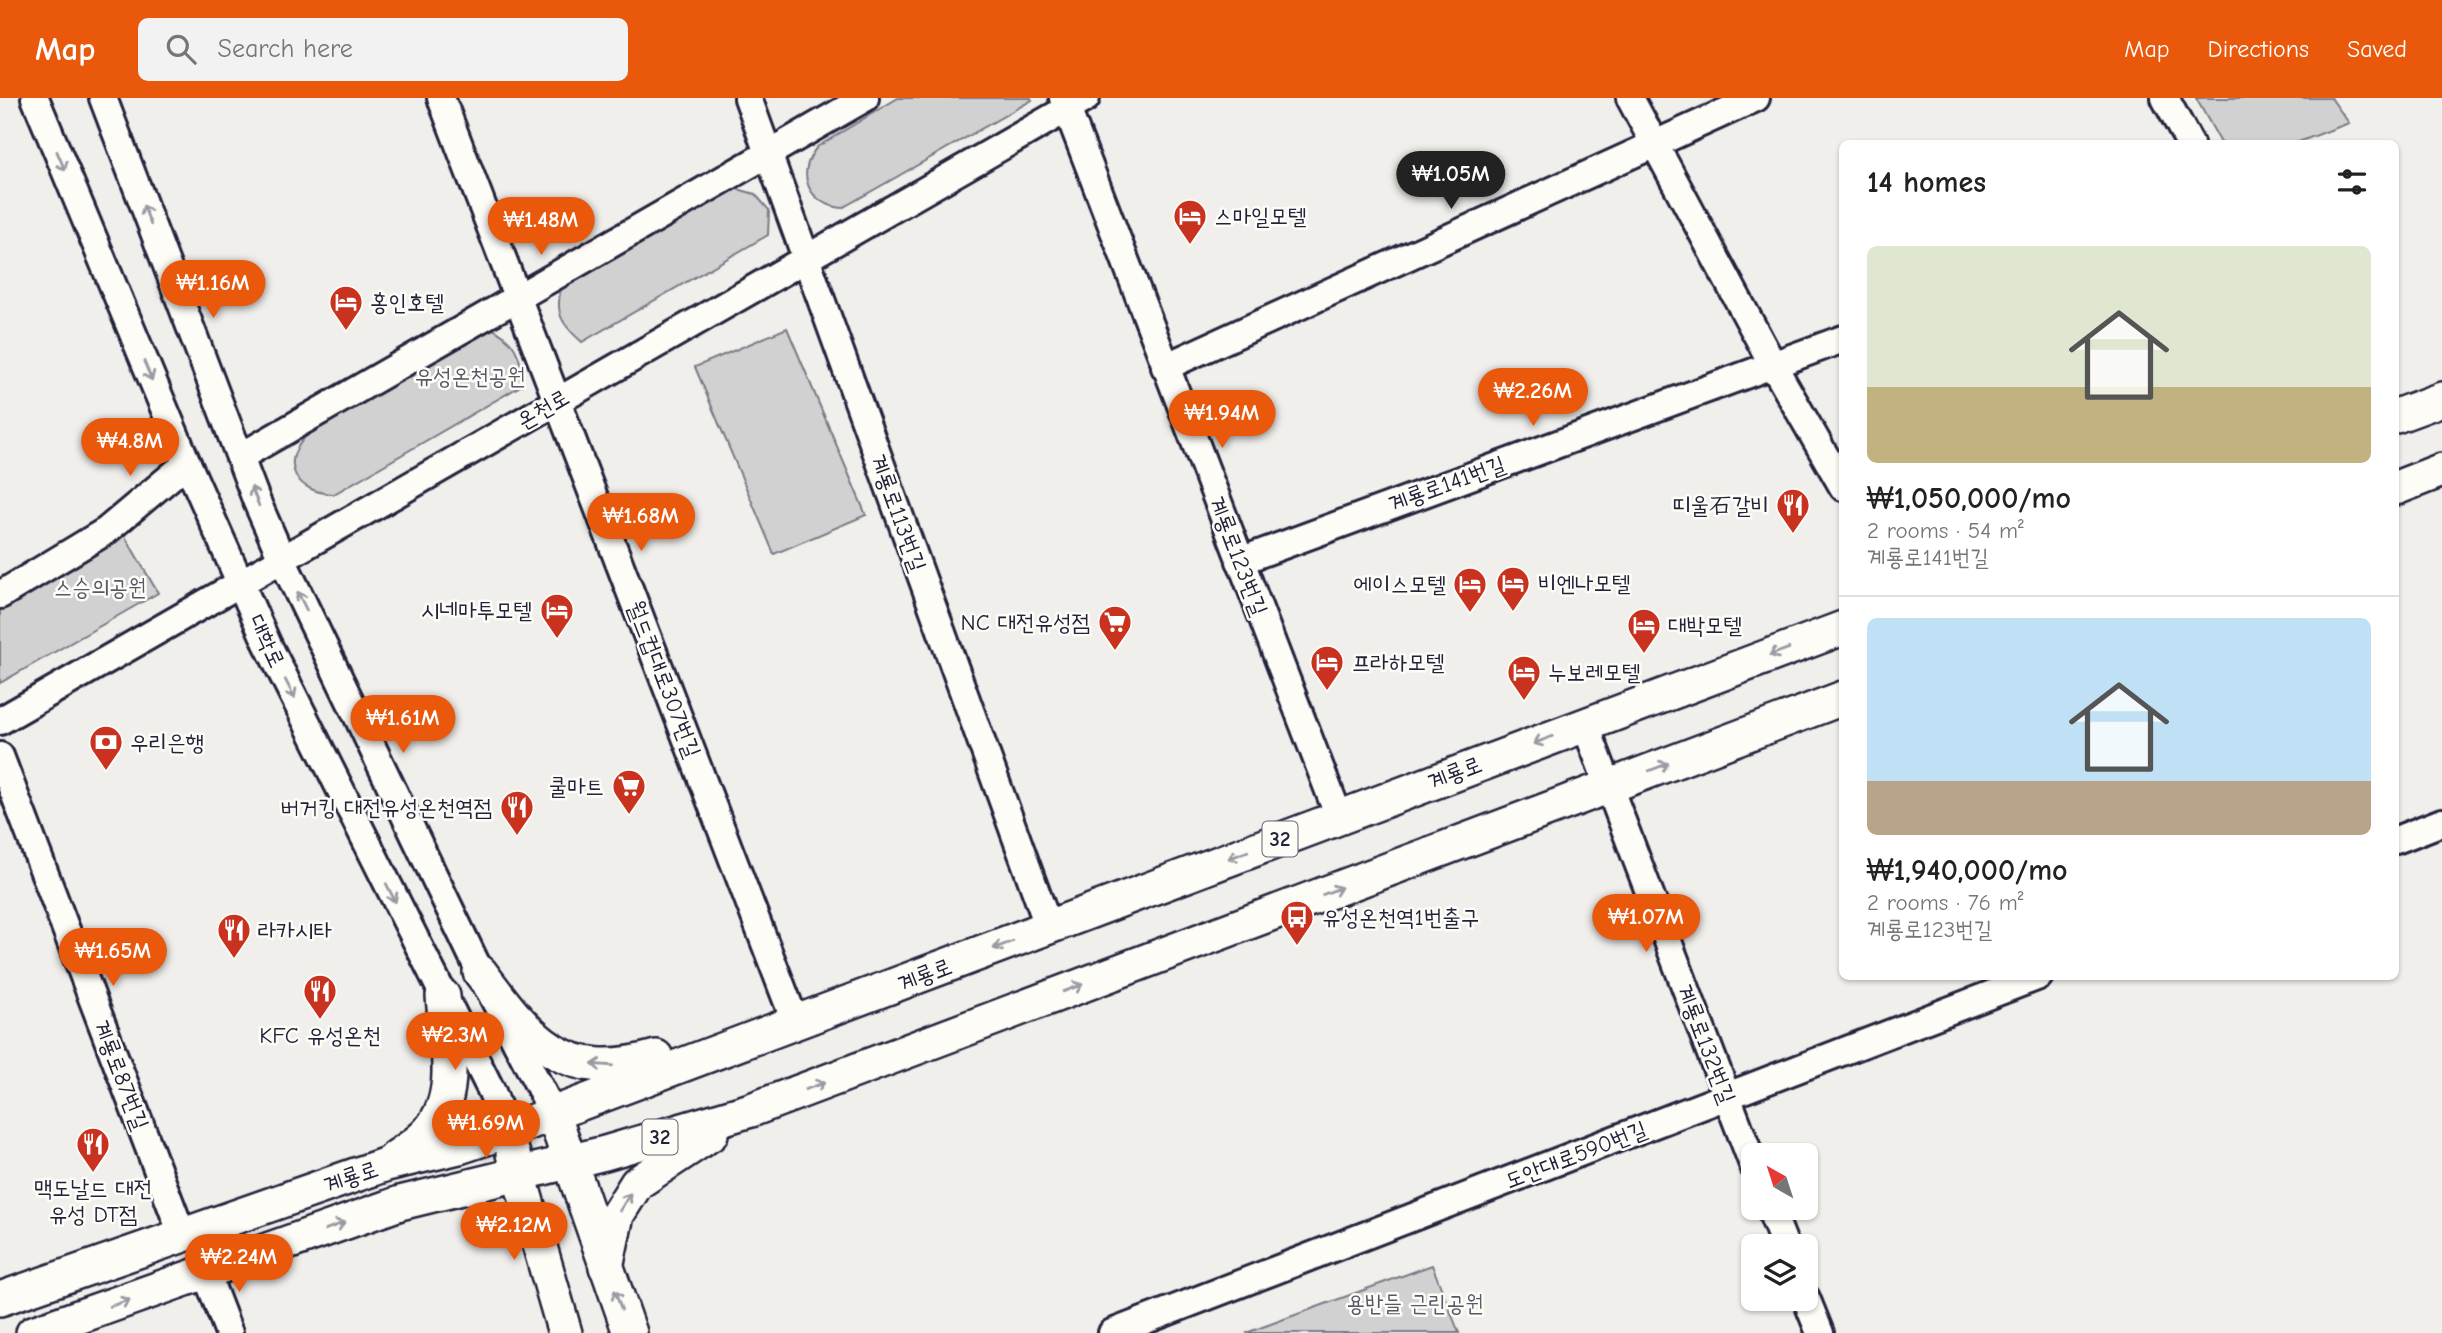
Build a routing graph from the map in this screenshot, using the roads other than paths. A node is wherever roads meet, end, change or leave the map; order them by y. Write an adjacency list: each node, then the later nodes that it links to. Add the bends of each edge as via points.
1 (35, 98): 22 (street, 대학로, one-way to 22)
2 (103, 98): 21 (street, one-way to 2)
3 (441, 98): 14 (street, 월드컵대로307번길)
4 (748, 98): 12 (street, 계룡로113번길)
5 (865, 98): 12 (street)
6 (1630, 98): 11 (street)
7 (1756, 98): 11 (street)
8 (2165, 98): 10 (street)
9 (1072, 102): 13 (street, 온천로); 17 (street, 계룡로123번길)
10 (2188, 140)
11 (1655, 144): 16 (street); 17 (street)
12 (769, 153): 13 (street, 계룡로113번길); 14 (street)
13 (806, 259): 19 (street, 온천로); 39 (street, 계룡로113번길)
14 (519, 297): 19 (street, 월드컵대로307번길); 21 (street)
15 (1839, 340): 16 (street, 계룡로141번길)
16 (1773, 365): 24 (street); 27 (street, 계룡로141번길)
17 (1165, 367): 27 (street, 계룡로123번길)
18 (2442, 399): 20 (main road)
19 (557, 401): 26 (street, 온천로); 43 (street, 월드컵대로307번길)
20 (2399, 415)
21 (240, 457): 26 (street, one-way to 21)
22 (187, 463): 28 (street, 대학로); 29 (street, via 106,531)
23 (2442, 470): 25 (main road)
24 (1839, 480)
25 (2399, 487)
26 (282, 559): 28 (street, 온천로); 40 (street, one-way to 26)
27 (1240, 561): 36 (street, 계룡로123번길)
28 (241, 583): 32 (street, 온천로); 42 (street, 대학로, one-way to 42)
29 (0, 595)
30 (1839, 629): 33 (main road, 계룡로 / 32, one-way to 33)
31 (1839, 700): 35 (main road, 계룡로 / 32, one-way to 31)
32 (0, 721)
33 (1585, 724): 35 (street, 계룡로132번길); 36 (main road, 계룡로 / 32, one-way to 36)
34 (0, 756): 53 (street, 계룡로87번길)
35 (1607, 787): 45 (street, 계룡로132번길); 46 (main road, 계룡로 / 32, one-way to 35)
36 (1339, 817): 39 (main road, 계룡로 / 32, one-way to 39)
37 (2442, 822): 38 (street)
38 (2399, 839)
39 (1049, 928): 43 (main road, 계룡로 / 32, one-way to 43)
40 (480, 972): 44 (main road, one-way to 40, via 656,1057 626,1066 598,1067 574,1060 542,1045 521,1027); 47 (street)
41 (2029, 980): 45 (street, 도안대로590번길)
42 (443, 996): 48 (street, 대학로); 51 (main road, via 450,1086 428,1132)
43 (796, 1024): 44 (main road, 계룡로 / 32)
44 (718, 1052): 47 (main road, 계룡로 / 32)
45 (1726, 1097): 49 (street, 계룡로132번길); 62 (street, 도안대로590번길)
46 (751, 1110): 50 (main road, 계룡로 / 32); 54 (main road, one-way to 46, via 617,1214 637,1184)
47 (553, 1113): 48 (main road, 계룡로 / 32); 50 (main road)
48 (507, 1131): 51 (main road, 계룡로 / 32); 52 (main road, 대학로)
49 (1744, 1143)
50 (569, 1162): 52 (main road, 계룡로); 54 (main road)
51 (387, 1164): 53 (main road, 계룡로 / 32)
52 (518, 1175): 55 (main road, 계룡로, one-way to 52, via 400,1203); 60 (main road, 대학로)
53 (183, 1237): 56 (main road, 계룡로 / 32)
54 (606, 1267): 61 (main road, one-way to 54)
55 (206, 1273): 58 (main road, 계룡로, one-way to 55); 59 (street)
56 (0, 1299)
57 (1811, 1311): 63 (street)
58 (33, 1333)
59 (229, 1333)
60 (565, 1333)
61 (630, 1333)
62 (1112, 1333)
63 (1819, 1333)

